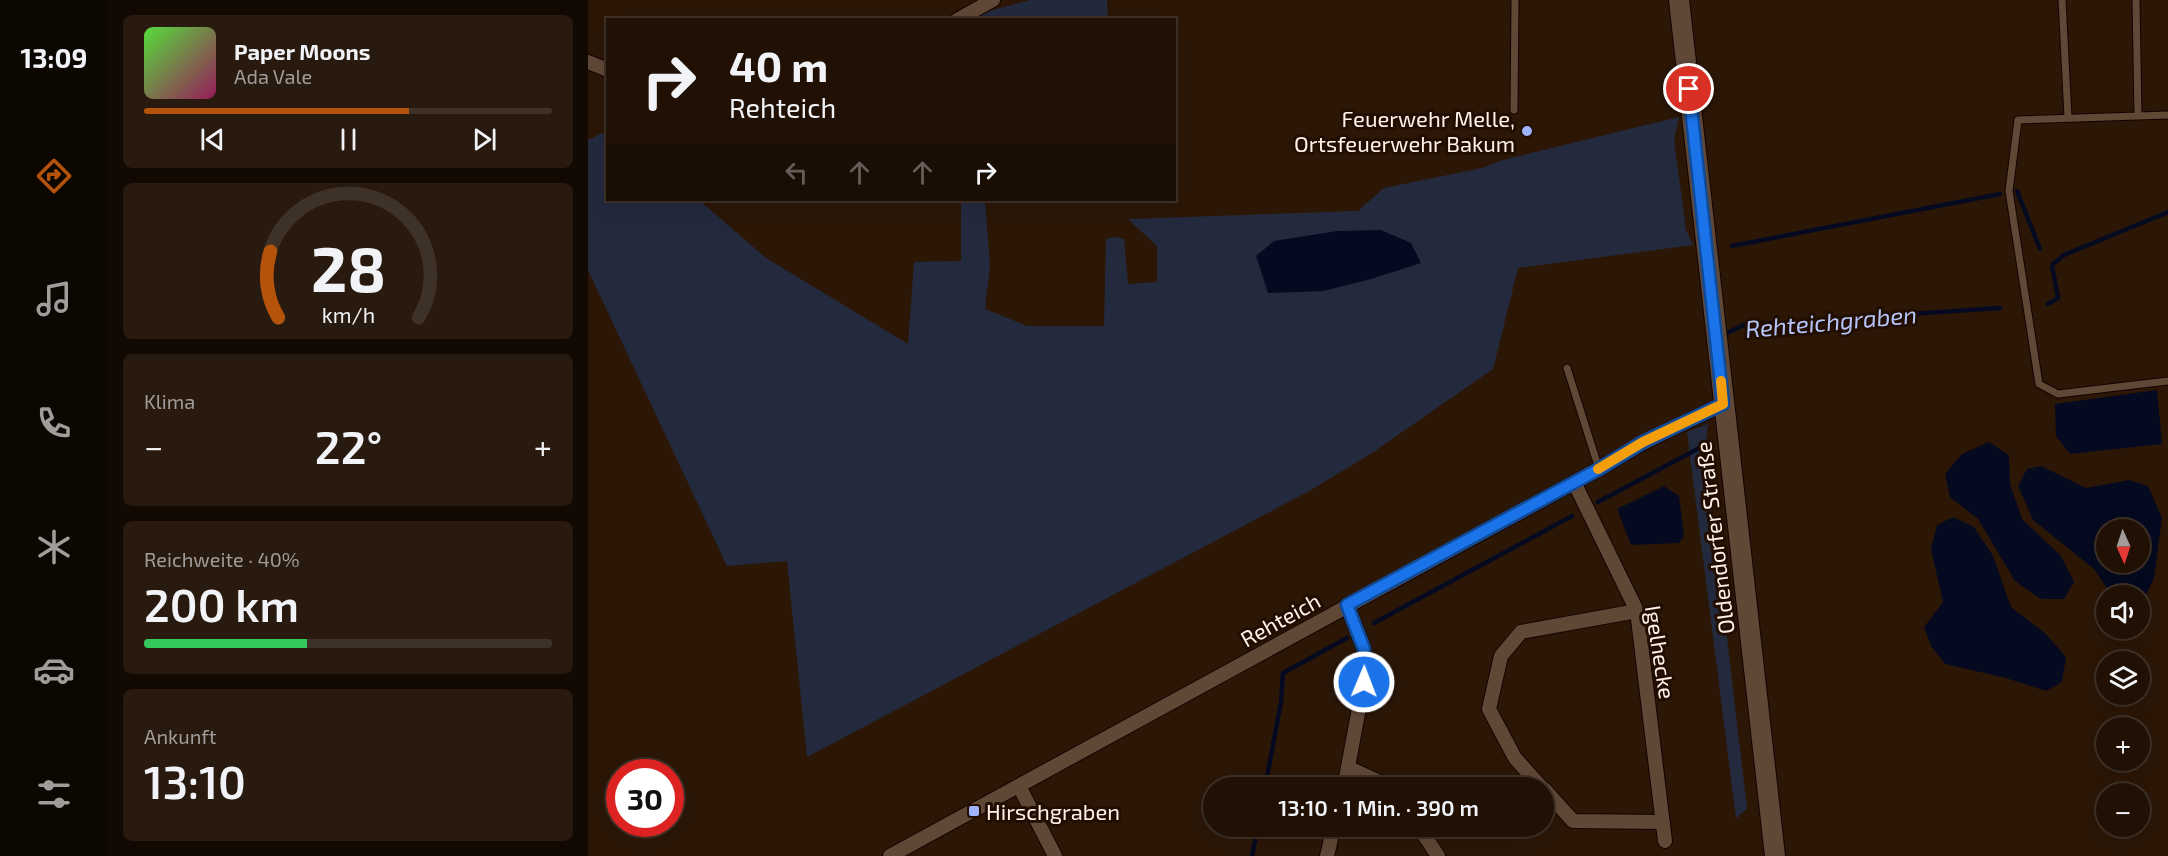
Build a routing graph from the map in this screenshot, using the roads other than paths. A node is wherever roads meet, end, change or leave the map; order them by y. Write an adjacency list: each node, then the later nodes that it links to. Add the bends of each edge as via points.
1 (993, 0): 6 (street)
2 (1515, 0): 9 (lane)
3 (1679, 0): 15 (main road, Oldendorfer Straße)
4 (2062, 0): 12 (lane)
5 (2136, 0): 11 (lane)
6 (961, 18)
7 (588, 62): 8 (street)
8 (606, 69)
9 (1514, 110)
10 (2168, 115): 11 (lane)
11 (2138, 116): 12 (lane)
12 (2068, 117): 14 (lane, via 2018,120 2008,191 2039,384 2058,394)
13 (1567, 368): 16 (lane)
14 (2168, 381)
15 (1723, 404): 16 (street, Rehteich, via 1643,442); 34 (main road, Oldendorfer Straße)
16 (1599, 469): 17 (street, Rehteich)
17 (1574, 482): 18 (street, Rehteich); 19 (street, Igelhecke)
18 (1347, 605): 20 (street, via 1364,649 1364,682); 24 (street, Rehteich)
19 (1637, 611): 23 (street, via 1521,632 1501,656 1489,710 1515,758); 26 (street, Igelhecke)
20 (1349, 768): 21 (street); 22 (street)
21 (1347, 777)
22 (1369, 777)
23 (1533, 777)
24 (1019, 786): 30 (street, Rehteich); 31 (street)
25 (1554, 800): 26 (street, via 1573,821)
26 (1663, 822): 29 (street, Igelhecke)
27 (1331, 837): 32 (street)
28 (1425, 837): 33 (street)
29 (1665, 841)
30 (890, 856)
31 (1055, 856)
32 (1327, 856)
33 (1438, 856)
34 (1775, 856)

